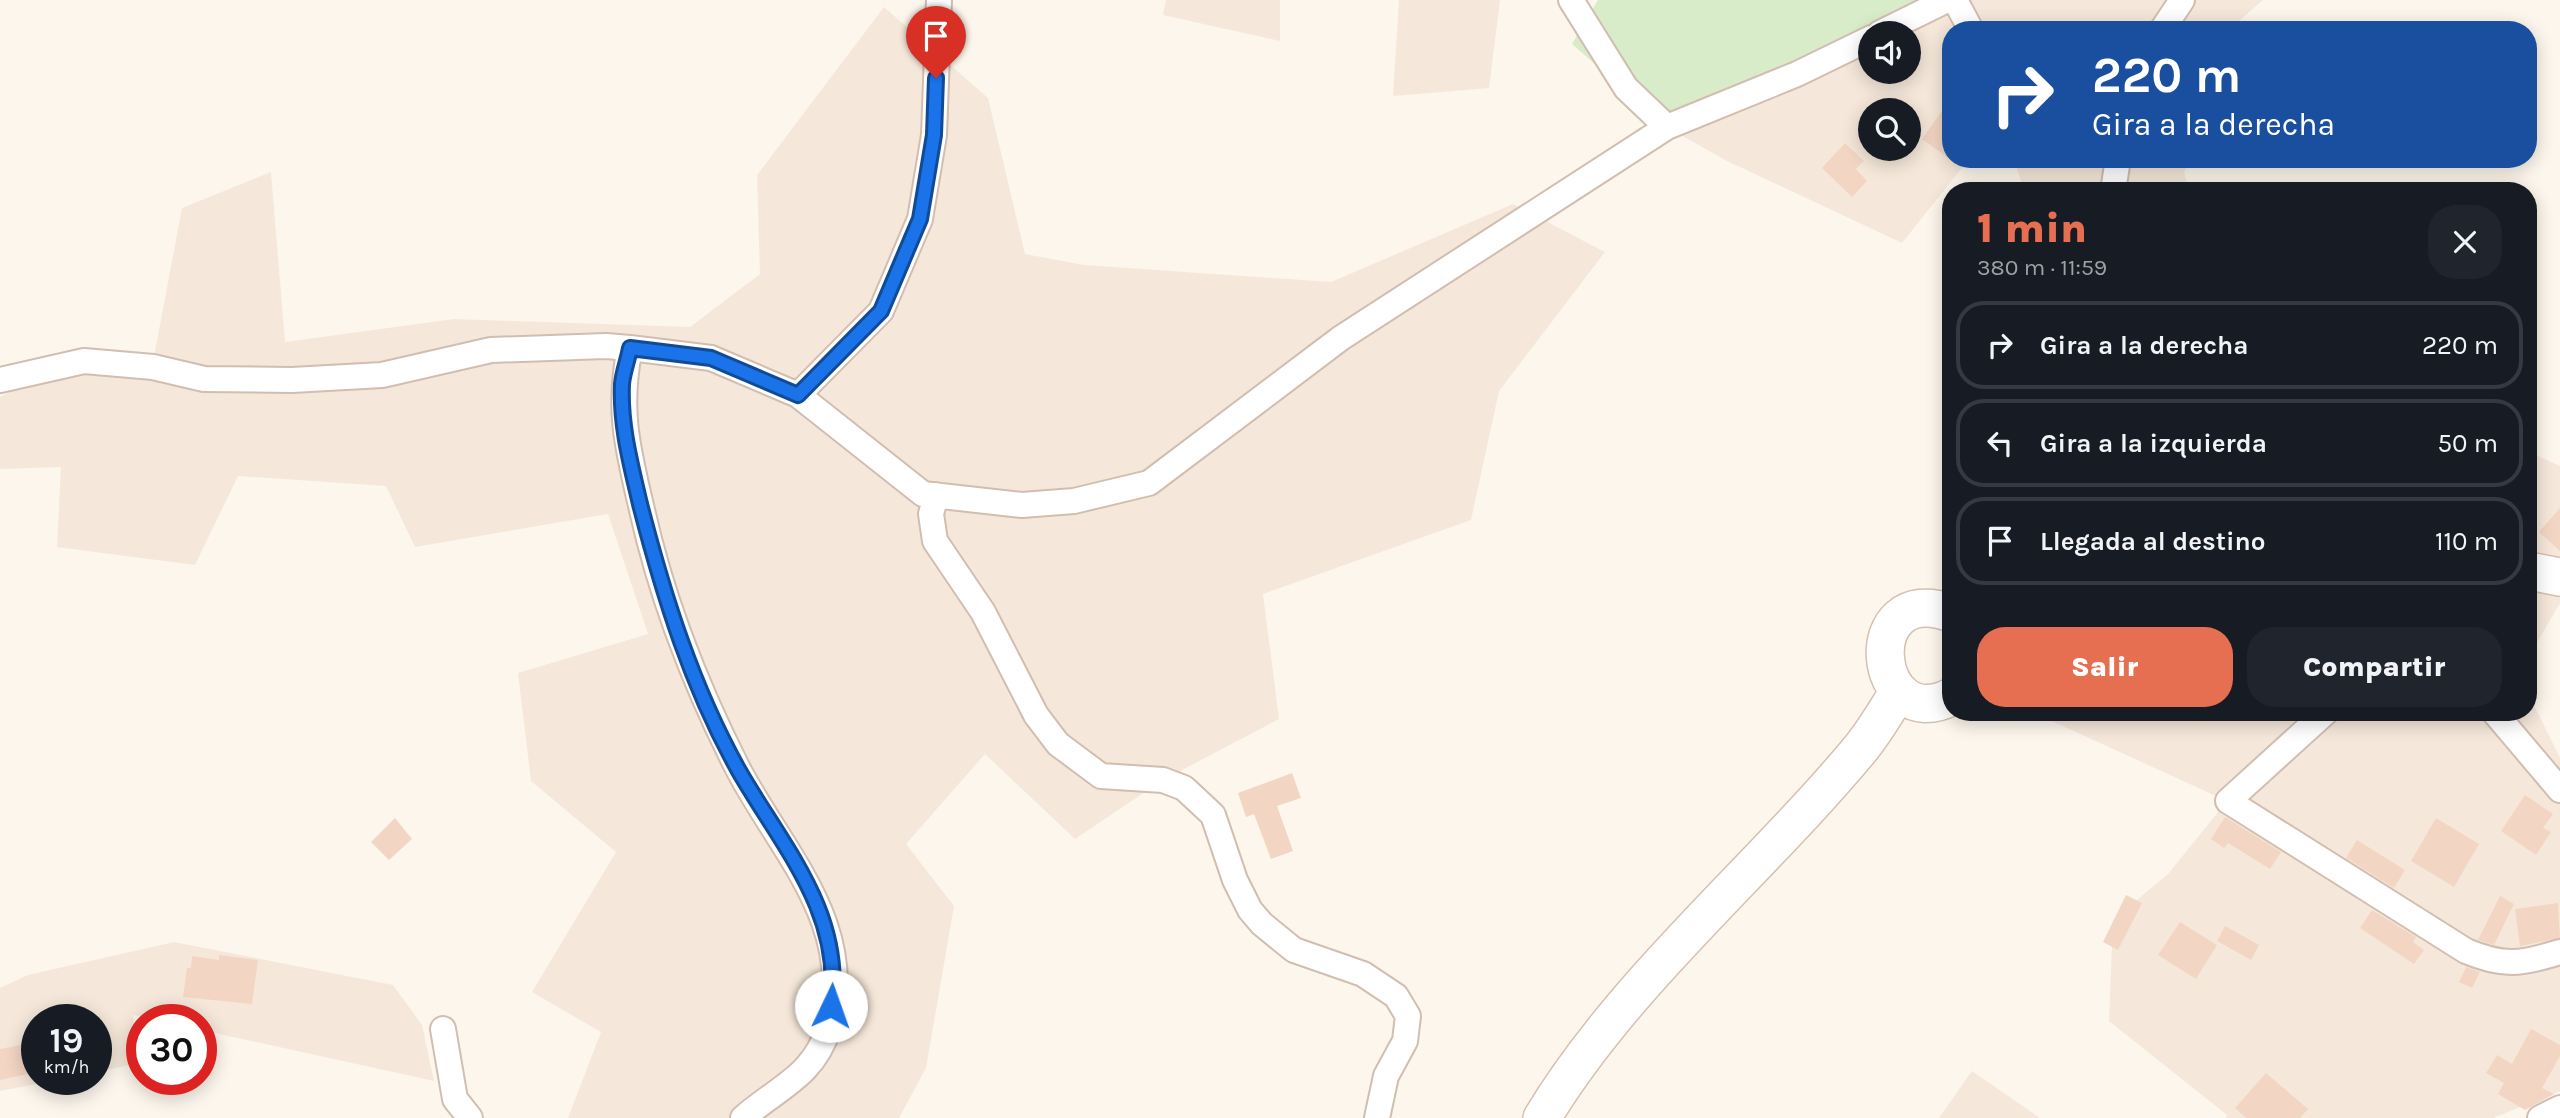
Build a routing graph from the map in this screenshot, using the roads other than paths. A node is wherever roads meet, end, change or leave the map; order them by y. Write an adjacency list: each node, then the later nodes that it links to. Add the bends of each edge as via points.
1 (939, 0): 13 (street, via 934,135 920,219 881,311)
2 (1571, 0): 10 (street, via 1626,88)
3 (1947, 0): 6 (street)
4 (1955, 0): 7 (street)
5 (2182, 0): 8 (street)
6 (1904, 21)
7 (1966, 21)
8 (2168, 21)
9 (1858, 44): 10 (street)
10 (1667, 127): 14 (street, via 1341,338 1149,482 1074,501 1022,505)
11 (630, 348): 12 (street, via 491,350 382,376 204,379 153,367 84,361); 13 (street, via 711,358); 27 (street, via 622,384 628,457 678,639 738,769 816,898 830,936 834,983 828,1029 812,1062 794,1082)
12 (0, 380)
13 (798, 395): 14 (street, via 923,494)
14 (936, 495): 28 (street, via 931,514 935,541 983,611 1036,715 1058,744 1101,776 1163,780 1184,788 1213,815 1235,880 1262,924 1294,950 1363,974 1396,996 1408,1016 1405,1041 1386,1076)
15 (2537, 573): 16 (street)
16 (2560, 577)
17 (1942, 611): 18 (street, via 1923,608 1909,613 1888,635 1884,665)
18 (1899, 691): 19 (street, via 1928,702); 29 (street, via 1862,747 1630,1001 1563,1083)
19 (1942, 699)
20 (2316, 721): 23 (street, via 2228,801 2466,951 2494,963 2534,960)
21 (2502, 721): 22 (street)
22 (2560, 790)
23 (2560, 952)
24 (443, 1029): 26 (street, via 455,1099)
25 (2560, 1108): 30 (street)
26 (470, 1118)
27 (743, 1118)
28 (1377, 1118)
29 (1542, 1118)
30 (2540, 1118)

